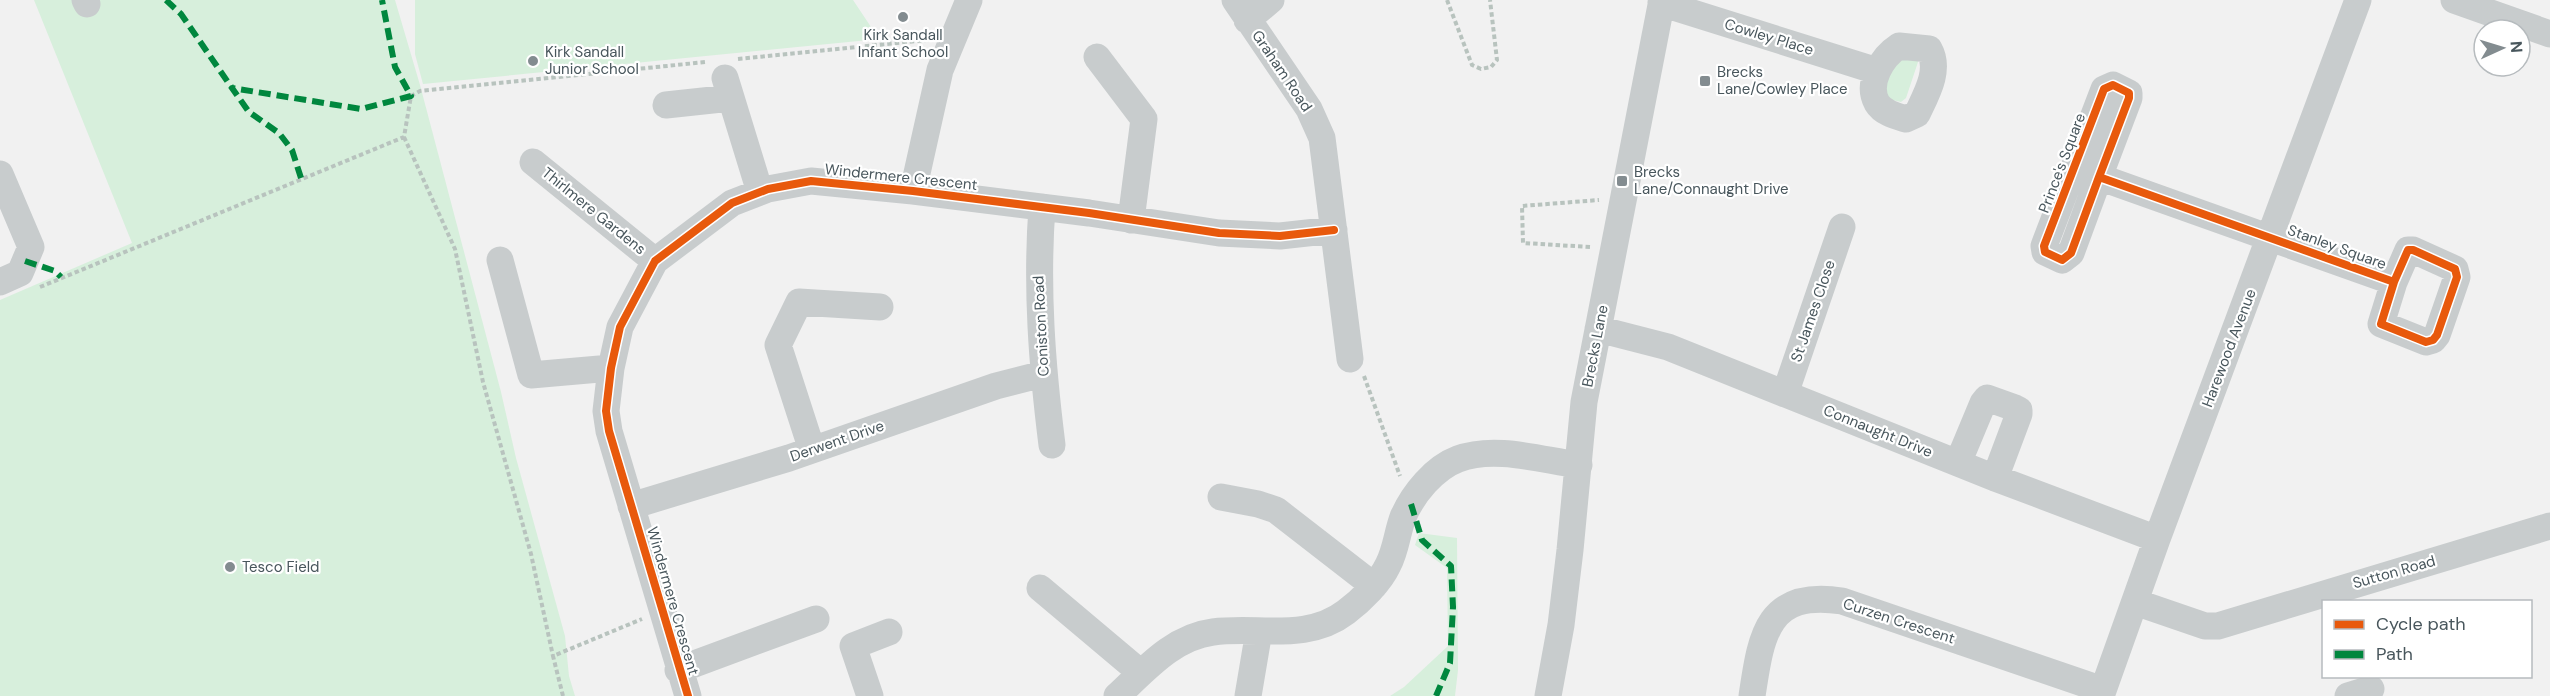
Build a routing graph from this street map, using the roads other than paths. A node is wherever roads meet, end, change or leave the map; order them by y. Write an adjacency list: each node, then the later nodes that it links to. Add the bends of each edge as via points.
1 (969, 0): 14 (street, via 940,70)
2 (1271, 0): 6 (street)
3 (2358, 0): 20 (street, Harewood Avenue)
4 (2454, 0): 7 (street)
5 (1662, 2): 9 (street, Cowley Place); 26 (street, Brecks Lane)
6 (1241, 10): 19 (street, Graham Road, via 1309,109 1322,138)
7 (2550, 34)
8 (1097, 57): 17 (street, via 1144,119)
9 (1877, 71)
10 (666, 105): 15 (street, via 725,74)
11 (533, 162): 22 (street, Thirlmere Gardens)
12 (0, 174): 23 (street, via 31,247 20,273)
13 (2099, 177): 13 (street, Prince's Square, via 2071,254 2062,260 2049,256 2044,246 2104,88 2113,85 2127,91 2129,98); 20 (street)
14 (914, 190): 15 (street, Windermere Crescent, via 811,181); 16 (street, Windermere Crescent)
15 (759, 192): 22 (street, Windermere Crescent, via 732,203)
16 (1042, 207): 17 (street, Windermere Crescent); 29 (street, Coniston Road, via 1038,285)
17 (1131, 220): 19 (street, Windermere Crescent, via 1219,233 1280,236)
18 (1842, 226): 30 (street, St James Close)
19 (1334, 230): 27 (street, Graham Road)
20 (2271, 238): 24 (street, Stanley Square); 39 (street, Harewood Avenue)
21 (500, 260): 28 (street, via 531,375)
22 (655, 261): 28 (street, Windermere Crescent, via 620,327)
23 (0, 282)
24 (2394, 282)
25 (880, 307): 32 (street, via 799,302 778,345)
26 (1598, 329): 30 (street, Connaught Drive, via 1668,347); 34 (street, Brecks Lane, via 1584,402)
27 (1350, 359)
28 (611, 368): 37 (street, Windermere Crescent, via 606,411)
29 (1043, 374): 31 (street, Coniston Road); 32 (street, Derwent Drive, via 996,386)
30 (1785, 394): 33 (street, Connaught Drive)
31 (1052, 445)
32 (812, 450): 37 (street, Derwent Drive)
33 (1958, 463): 35 (street, Connaught Drive); 35 (street, via 1987,398 2015,408 2019,414)
34 (1579, 465): 40 (street, via 1478,453 1456,459 1418,492 1403,517 1388,566); 54 (street, Brecks Lane, via 1561,625)
35 (1995, 478): 39 (street, Connaught Drive)
36 (1221, 497): 40 (street, via 1276,510)
37 (631, 506): 47 (street, Windermere Crescent)
38 (2550, 526): 42 (street, Sutton Road)
39 (2157, 539): 43 (street, Harewood Avenue)
40 (1374, 586): 46 (street, via 1345,613 1322,623 1297,631)
41 (1040, 588): 48 (street)
42 (2345, 594): 43 (street, Sutton Road, via 2218,626 2205,626)
43 (2135, 602): 49 (street, Harewood Avenue)
44 (816, 619): 47 (street)
45 (889, 632): 51 (street, via 853,646)
46 (1259, 632): 48 (street, via 1213,632 1192,638 1168,649); 53 (street)
47 (678, 670): 50 (street, Windermere Crescent)
48 (1141, 673): 52 (street)
49 (2102, 693): 55 (street, Curzen Crescent, via 1842,602 1818,599 1796,604 1773,620 1760,643)
50 (688, 696)
51 (870, 696)
52 (1117, 696)
53 (1248, 696)
54 (1548, 696)
55 (1752, 696)

